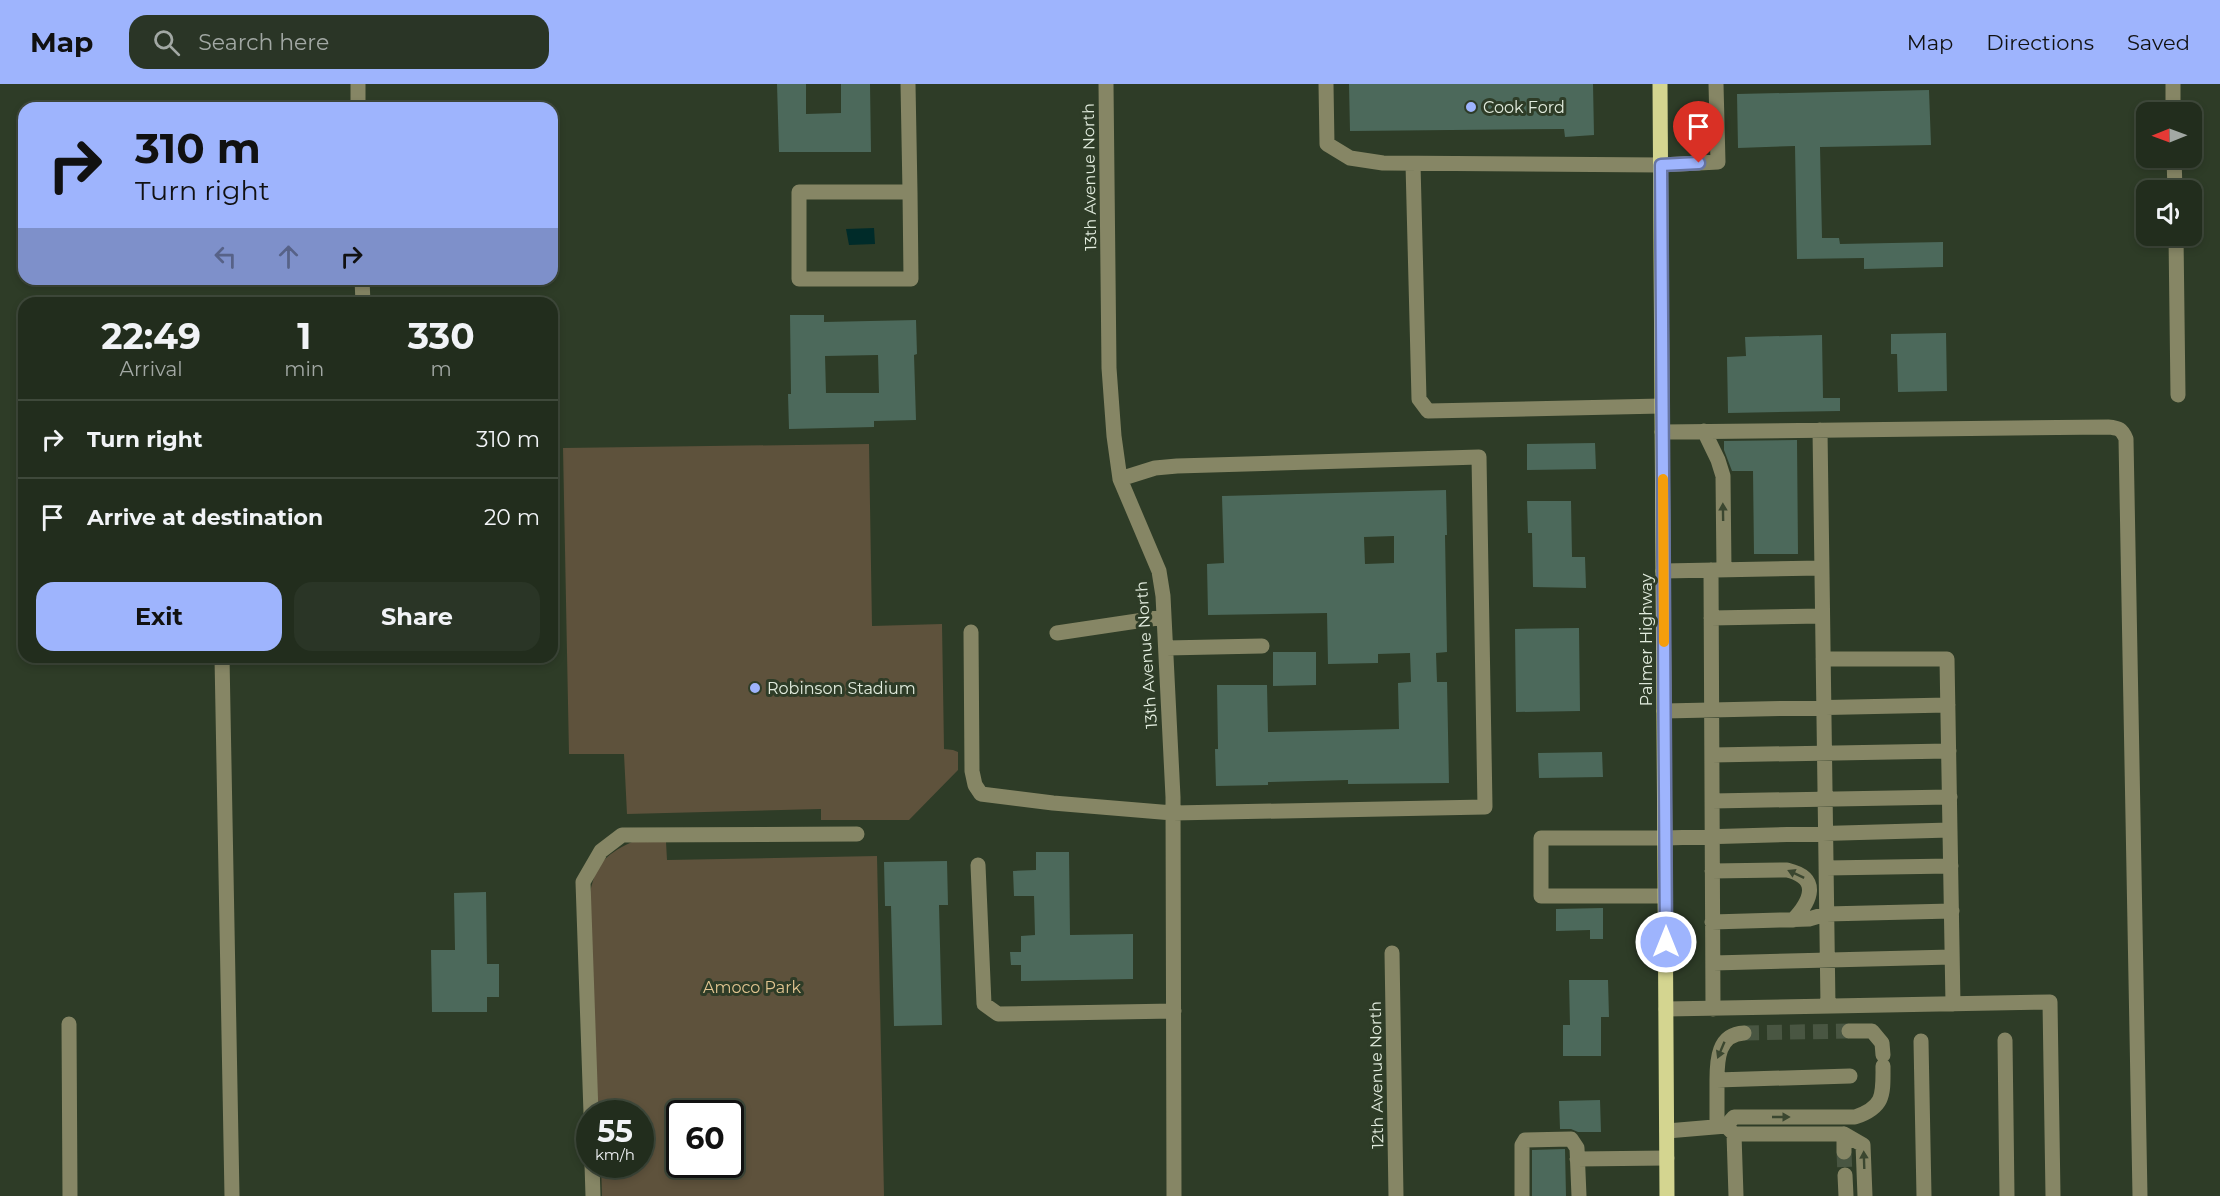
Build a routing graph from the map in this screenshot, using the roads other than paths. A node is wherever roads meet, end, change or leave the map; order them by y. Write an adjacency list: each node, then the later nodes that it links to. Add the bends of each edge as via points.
1 (358, 84): 8 (street)
2 (908, 84): 12 (street)
3 (1106, 84): 19 (street, 13th Avenue North, via 1109,368)
4 (1326, 84): 10 (street, via 1327,144 1350,158)
5 (1660, 84): 11 (main road, Palmer Highway)
6 (1716, 84): 11 (street, via 1718,162)
7 (2173, 84): 9 (street)
8 (358, 102)
9 (2173, 102)
10 (1413, 164): 11 (street); 15 (street, via 1419,399 1428,411)
11 (1661, 165): 15 (main road, Palmer Highway)
12 (910, 192): 12 (street, via 910,279 799,279 799,192)
13 (2176, 246): 14 (street)
14 (2178, 395)
15 (1662, 406): 17 (main road, Palmer Highway)
16 (1820, 430): 18 (street); 20 (street); 96 (street, via 2109,427 2118,428 2126,439)
17 (1662, 432): 18 (street); 22 (main road, Palmer Highway)
18 (1704, 432): 21 (street, one-way to 18, via 1723,476)
19 (1120, 479): 24 (street, 13th Avenue North, via 1159,571); 42 (street, via 1177,466 1479,457 1485,807)
20 (1821, 568): 21 (street); 23 (street)
21 (1718, 570): 22 (street); 25 (street)
22 (1663, 571): 35 (main road, Palmer Highway)
23 (1822, 616): 25 (street); 30 (street)
24 (1164, 617): 27 (street); 29 (street, 13th Avenue North)
25 (1711, 618): 34 (street)
26 (971, 632): 42 (street, via 972,771 981,794)
27 (1057, 633)
28 (1262, 646): 29 (street)
29 (1166, 648): 42 (street, 13th Avenue North)
30 (1823, 659): 32 (street, via 1947,659); 33 (street)
31 (222, 663): 83 (street)
32 (1948, 705): 33 (street); 36 (street)
33 (1824, 708): 34 (street); 37 (street)
34 (1712, 710): 35 (street); 38 (street)
35 (1664, 711): 47 (main road, Palmer Highway)
36 (1949, 751): 37 (street); 39 (street)
37 (1824, 753): 38 (street); 40 (street)
38 (1712, 755): 41 (street)
39 (1950, 797): 40 (street); 43 (street)
40 (1825, 799): 41 (street); 44 (street)
41 (1712, 801): 46 (street)
42 (1173, 813): 65 (street, 13th Avenue North)
43 (1950, 830): 44 (street); 49 (street)
44 (1826, 833): 46 (street); 50 (street)
45 (857, 834): 73 (street, via 622,835 601,851 584,882)
46 (1712, 836): 47 (street); 51 (street)
47 (1665, 838): 52 (main road, Palmer Highway); 52 (street, via 1541,838 1541,896)
48 (978, 865): 65 (street, via 984,1004 990,1010 998,1014)
49 (1951, 866): 50 (street); 53 (street)
50 (1826, 868): 54 (street)
51 (1712, 871): 55 (street, one-way to 51, via 1805,907 1810,893 1805,878 1797,872); 56 (street)
52 (1665, 896): 64 (main road, Palmer Highway)
53 (1952, 911): 54 (street); 58 (street)
54 (1826, 914): 55 (street); 59 (street)
55 (1793, 920): 56 (street)
56 (1712, 922): 60 (street)
57 (1392, 953): 86 (street, 12th Avenue North)
58 (1952, 957): 59 (street); 61 (street)
59 (1827, 960): 60 (street); 62 (street)
60 (1713, 963): 63 (street)
61 (1953, 1004): 62 (street); 95 (street, via 2050,1002)
62 (1828, 1006): 63 (street)
63 (1713, 1009): 64 (street)
64 (1666, 1010): 75 (main road, Palmer Highway)
65 (1174, 1011): 85 (street, 13th Avenue North)
66 (69, 1024): 82 (street)
67 (1849, 1031): 74 (street, one-way to 67, via 1734,1118 1855,1117 1871,1112 1882,1094 1882,1043 1872,1031)
68 (1744, 1033): 72 (street, one-way to 72, via 1724,1041 1717,1057)
69 (2006, 1040): 94 (street)
70 (1921, 1041): 93 (street)
71 (1850, 1076): 72 (street)
72 (1717, 1080): 74 (street)
73 (591, 1100)
74 (1726, 1129): 75 (street); 76 (street); 90 (street)
75 (1667, 1131): 78 (main road, Palmer Highway)
76 (1844, 1134): 77 (street); 92 (street, one-way to 76, via 1863,1145)
77 (1844, 1152)
78 (1667, 1158): 79 (street); 89 (main road, Palmer Highway)
79 (1577, 1159): 87 (street, via 1577,1148 1571,1140 1526,1140 1522,1145); 88 (street)
80 (1845, 1175): 91 (street)
81 (592, 1178): 84 (street)
82 (70, 1196)
83 (232, 1196)
84 (592, 1196)
85 (1174, 1196)
86 (1396, 1196)
87 (1522, 1196)
88 (1579, 1196)
89 (1667, 1196)
90 (1736, 1196)
91 (1846, 1196)
92 (1865, 1196)
93 (1924, 1196)
94 (2007, 1196)
95 (2053, 1196)
96 (2140, 1196)

